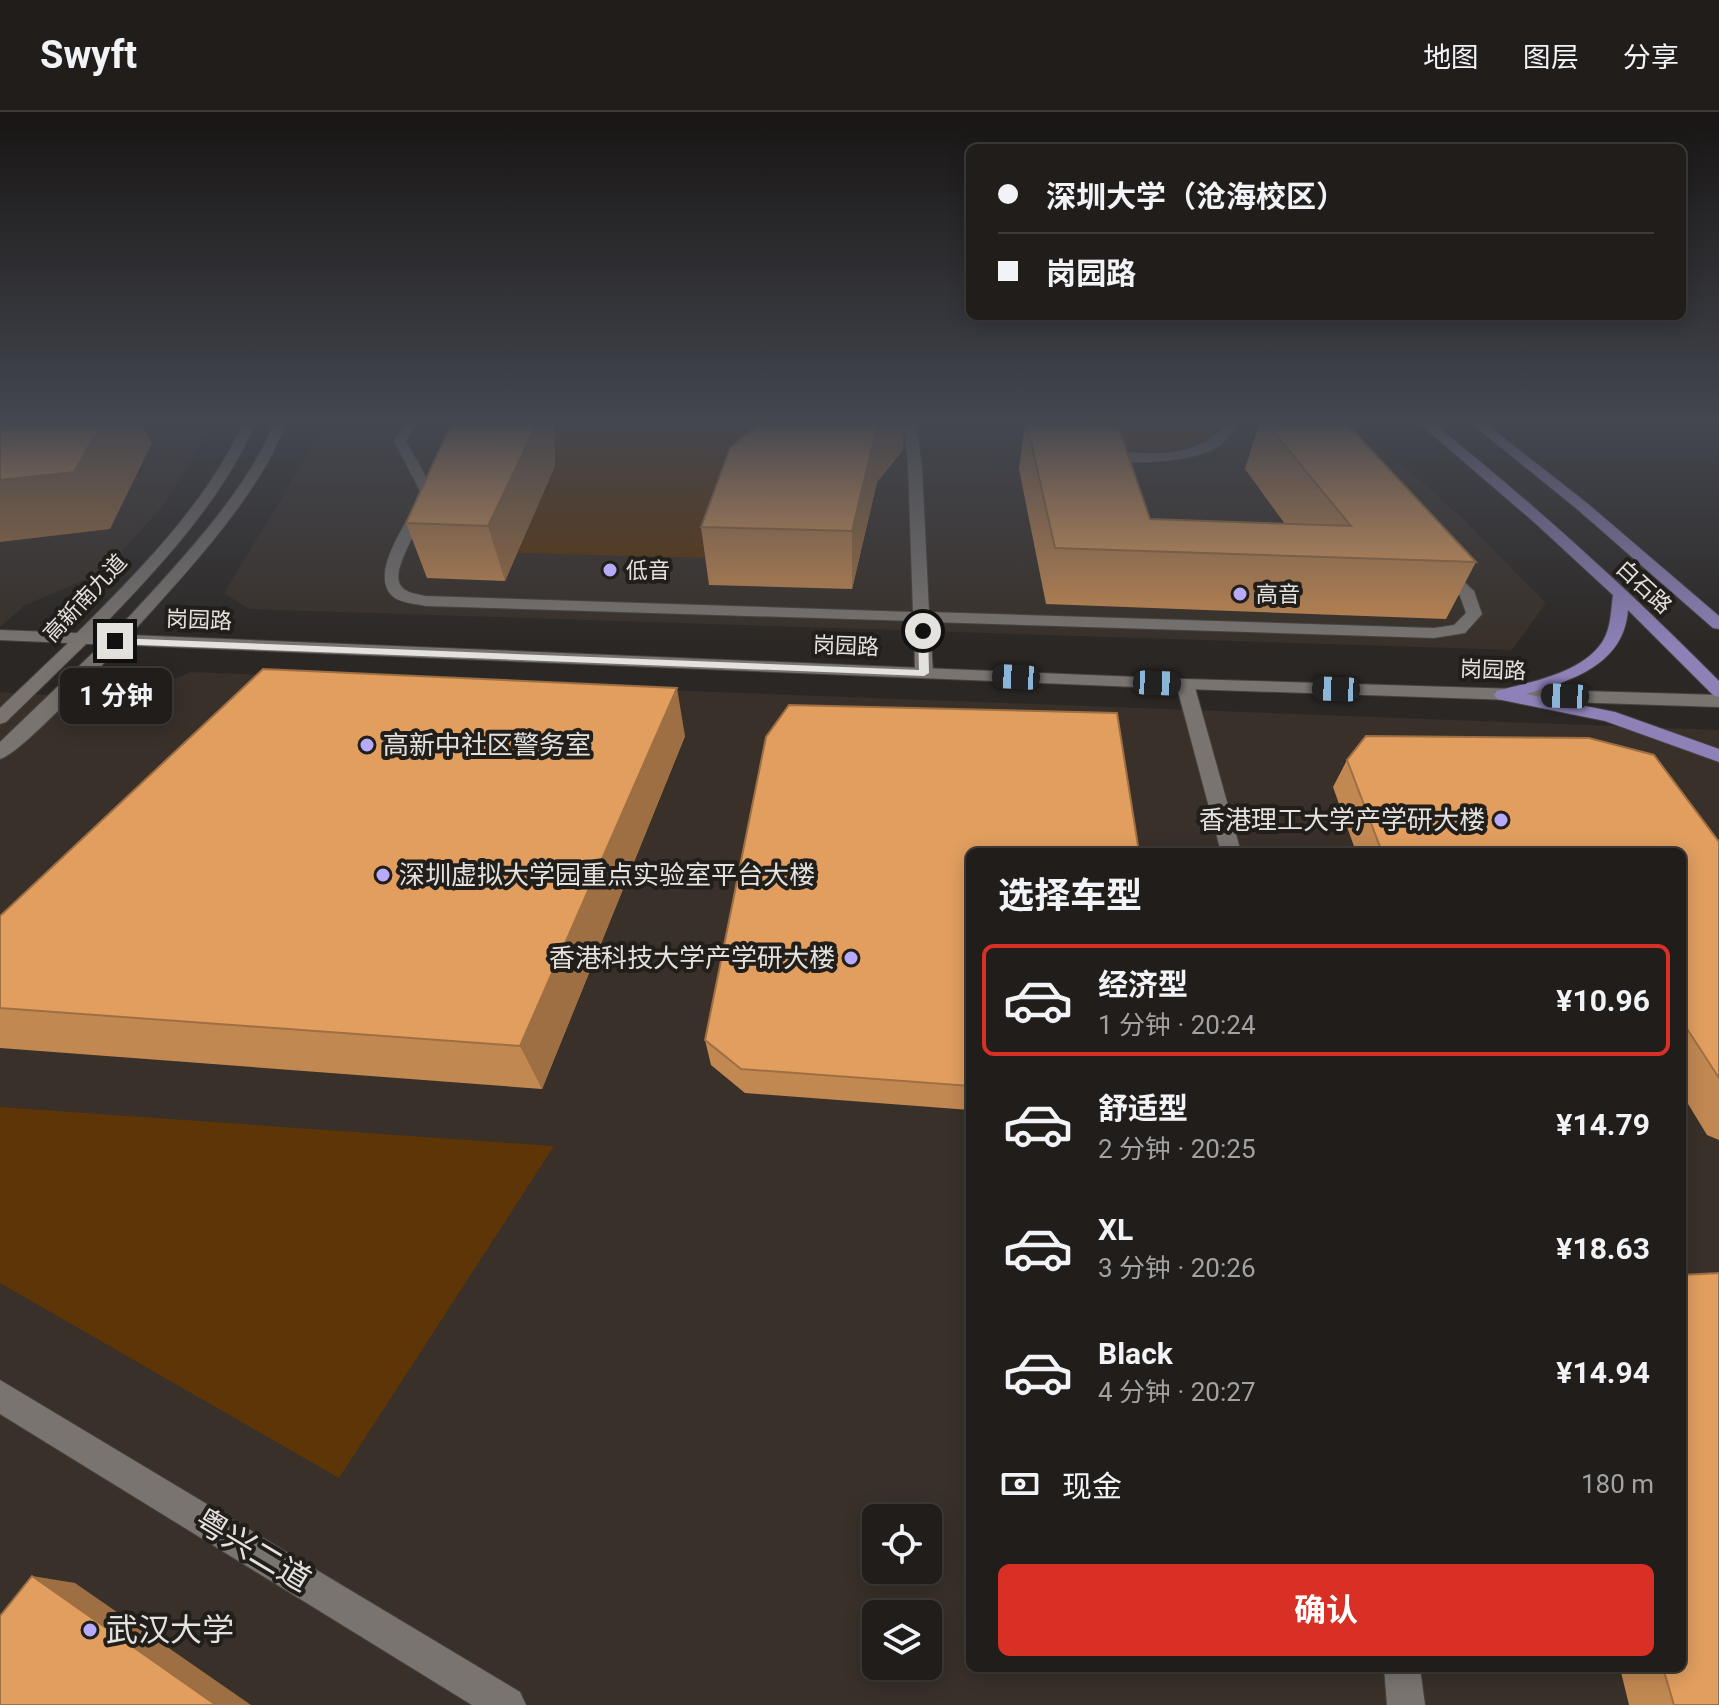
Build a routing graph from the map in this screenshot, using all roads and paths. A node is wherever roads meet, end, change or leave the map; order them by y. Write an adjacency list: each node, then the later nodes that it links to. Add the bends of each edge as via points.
1 (204, 498): 14 (street, 高新南九道)
2 (236, 498): 15 (street, 高新南九道)
3 (427, 498): 11 (street, via 391,567 391,583 401,595 458,603)
4 (915, 498): 11 (street)
5 (1510, 498): 8 (main road, 白石路)
6 (1572, 498): 9 (main road, 白石路)
7 (1424, 551): 11 (street, via 1468,594 1474,614 1459,629 1434,633)
8 (1621, 596): 18 (main road, 白石路); 19 (main road, via 1614,636 1598,658 1580,672)
9 (1691, 599): 10 (main road); 12 (main road, 白石路)
10 (1719, 615)
11 (923, 616): 16 (street)
12 (1719, 624)
13 (0, 635): 14 (street, 岗园路)
14 (82, 640): 15 (street, 岗园路); 21 (street, 高新南九道)
15 (115, 641): 16 (street, 岗园路); 22 (street, 高新南九道)
16 (924, 673): 17 (street, 岗园路)
17 (1185, 684): 19 (street, 岗园路); 24 (street)
18 (1719, 691)
19 (1503, 695): 20 (street, 岗园路); 23 (main road, via 1609,716)
20 (1719, 701)
21 (0, 718)
22 (0, 753)
23 (1719, 756)
24 (1230, 848)
25 (0, 1396): 27 (street, 粤兴二道)
26 (1402, 1672): 28 (street)
27 (507, 1705)
28 (1406, 1705)

